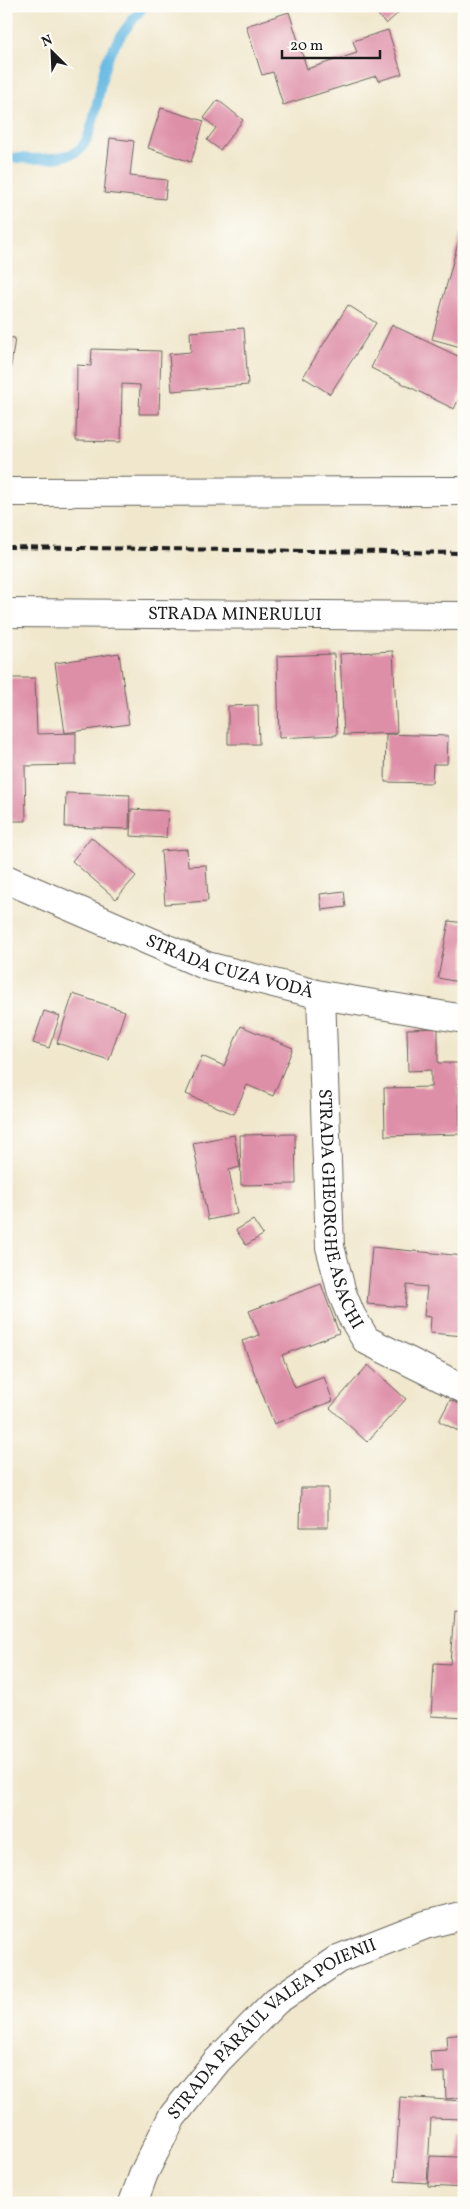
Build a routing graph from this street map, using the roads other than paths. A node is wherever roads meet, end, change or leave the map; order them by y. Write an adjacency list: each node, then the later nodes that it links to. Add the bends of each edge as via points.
1 (464, 491): 2 (street)
2 (6, 492)
3 (6, 613): 4 (street, STRADA MINERULUI)
4 (464, 616)
5 (6, 879): 6 (street, STRADA CUZA VODĂ, via 207,966)
6 (321, 995): 7 (street, STRADA CUZA VODĂ); 8 (street, STRADA GHEORGHE ASACHI, via 330,1247 342,1293 366,1340)
7 (464, 1019)
8 (464, 1389)
9 (464, 1915): 10 (street, STRADA PÂRÂUL VALEA POIENII, via 424,1925 338,1959 276,2001 217,2061 172,2117)
10 (133, 2203)

